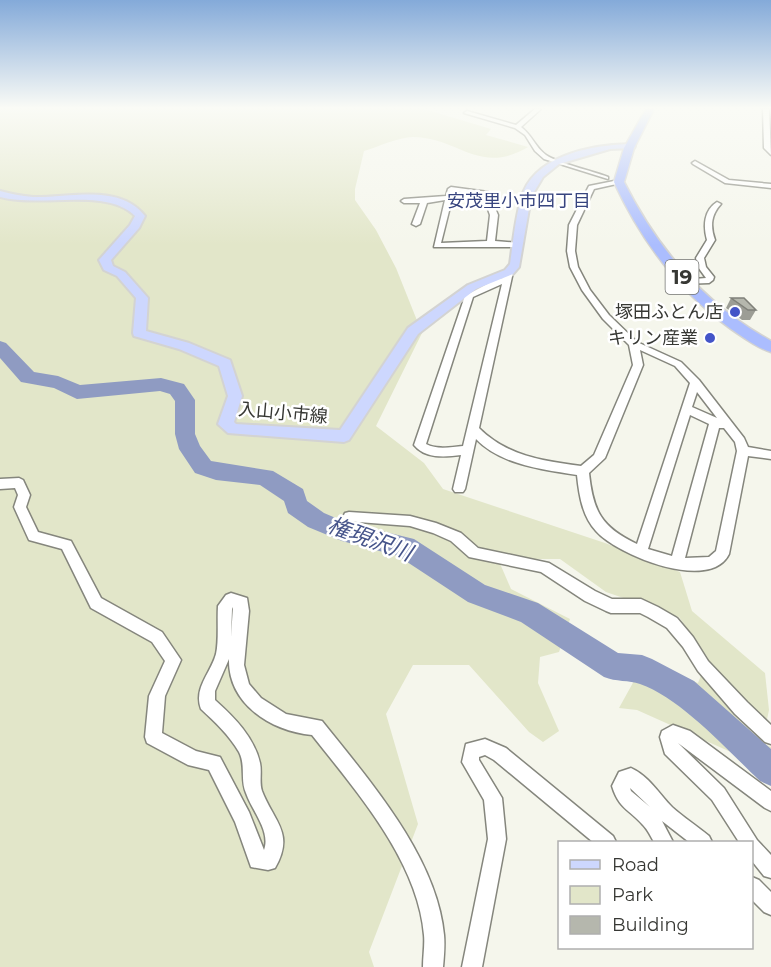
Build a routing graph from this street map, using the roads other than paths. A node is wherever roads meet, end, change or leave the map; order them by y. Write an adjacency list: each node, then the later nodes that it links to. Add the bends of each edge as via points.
1 (542, 154): 4 (street)
2 (584, 154): 4 (main road)
3 (628, 154): 7 (highway)
4 (556, 162): 6 (street); 16 (main road, via 533,183 526,197)
5 (694, 163): 8 (street, via 727,182)
6 (606, 177)
7 (619, 182): 18 (highway, 19, via 637,221); 19 (street, via 591,187 573,225 571,251 586,290)
8 (771, 186)
9 (0, 194): 17 (main road, 入山小市線, via 27,200 111,199 136,210 140,216 105,260 108,268 121,274 142,298 139,333 225,363 235,396 226,423 233,429 344,436 413,331 472,287)
10 (448, 198): 12 (street); 15 (street, via 451,189 486,193 494,215); 15 (street, via 436,245)
11 (404, 201): 12 (street)
12 (424, 201): 14 (street)
13 (717, 204): 18 (street, via 709,218 707,231 711,240 699,254 709,280)
14 (416, 224)
15 (491, 243): 16 (street)
16 (519, 245): 17 (main road)
17 (508, 276): 25 (street); 26 (street, via 469,296 420,445 437,452)
18 (686, 282): 20 (highway, 19, via 714,311)
19 (634, 344): 21 (street, via 678,364); 29 (street, via 638,366 598,458)
20 (771, 347)
21 (695, 382): 22 (street); 24 (street)
22 (687, 409): 23 (street); 33 (street)
23 (715, 422): 24 (street); 34 (street)
24 (730, 428): 27 (street)
25 (473, 429): 26 (street); 29 (street, via 496,450 509,455)
26 (467, 450): 31 (street)
27 (743, 451): 28 (street); 34 (street, via 722,554 711,563)
28 (771, 454)
29 (583, 471): 33 (street, via 591,514 602,529)
30 (0, 484): 45 (street, via 19,483 24,495 20,507 34,536 66,545 96,603 158,637 173,660 157,696 153,737 194,759 214,763 243,818 258,860 268,861 277,841 252,789 251,762 230,724 207,703 207,691 223,656 225,606 231,600 242,603 236,670 239,684 271,714 290,724 316,727 383,813 420,883 433,919)
31 (459, 489)
32 (349, 517): 35 (street, via 410,521 436,528 456,537 474,553 544,567 611,606 641,606 653,612 672,623 703,666)
33 (641, 551): 34 (street, via 660,561)
34 (677, 563)
35 (771, 736)
36 (771, 802): 40 (street, via 684,737 673,733 668,737 671,748 718,794)
37 (605, 841): 46 (street, via 500,754 485,747 472,750 470,762 493,798 497,839)
38 (663, 841): 39 (street, via 651,820 624,796 621,786 625,778 639,783 666,813)
39 (701, 841)
40 (748, 841)
41 (753, 848): 42 (street)
42 (771, 869)
43 (753, 888): 44 (street)
44 (771, 905)
45 (433, 967)
46 (472, 967)

